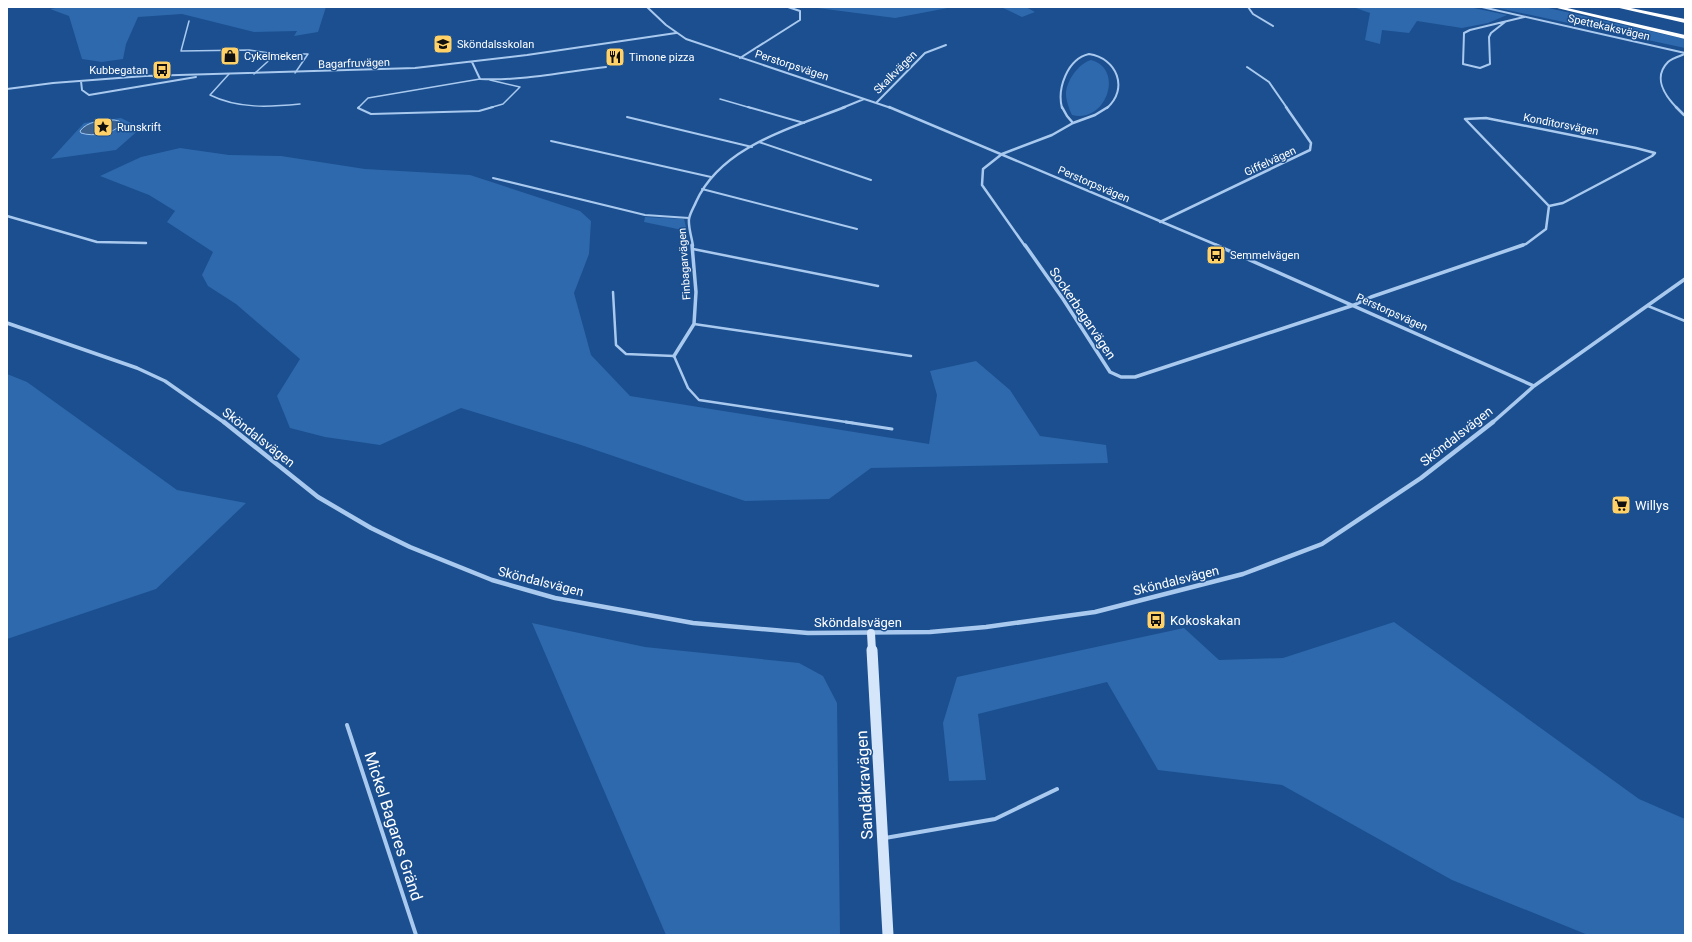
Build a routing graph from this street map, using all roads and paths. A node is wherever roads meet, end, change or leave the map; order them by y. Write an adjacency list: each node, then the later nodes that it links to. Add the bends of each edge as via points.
1 (647, 7): 16 (street, Perstorpsvägen)
2 (788, 7): 21 (street, via 800,11 800,20)
3 (1248, 7): 14 (street, via 1254,14)
4 (1482, 7): 10 (street, Spettekaksvägen)
5 (1556, 7): 17 (highway)
6 (1576, 7): 15 (highway)
7 (1618, 7): 12 (highway)
8 (1643, 7): 9 (highway)
9 (1685, 14)
10 (1525, 17): 13 (street); 20 (street, Spettekaksvägen)
11 (189, 21): 19 (lane, via 181,51 249,50)
12 (1685, 21)
13 (1505, 22): 13 (street, via 1489,37 1490,64 1483,68 1463,64 1464,33)
14 (1274, 26)
15 (1685, 30)
16 (676, 33): 21 (street, Perstorpsvägen); 22 (street, Bagarfruvägen)
17 (1685, 37)
18 (946, 45): 35 (street, Skalkvägen, via 925,53)
19 (276, 54): 25 (lane, via 308,54); 28 (lane)
20 (1685, 54): 37 (street, via 1669,60 1661,72 1661,86)
21 (740, 58): 34 (street, Perstorpsvägen)
22 (472, 62): 25 (street, Bagarfruvägen, via 380,70); 29 (street)
23 (606, 67): 30 (street)
24 (1247, 67): 52 (street, Giffelvägen, via 1269,82 1311,143 1310,150)
25 (295, 73): 28 (street, Bagarfruvägen)
26 (211, 74): 27 (street, Bagarfruvägen); 31 (street, Bagarfruvägen); 31 (street, Bagarfruvägen, via 102,94 89,94 82,90)
27 (229, 74): 28 (street, Bagarfruvägen); 36 (lane, via 210,95 219,101 278,107)
28 (254, 74)
29 (480, 79): 30 (street); 30 (lane, via 368,98 358,108 371,114 479,111 502,104 520,87)
30 (490, 80)
31 (81, 81): 32 (street, Bagarfruvägen)
32 (7, 89)
33 (720, 99): 39 (lane)
34 (865, 99): 35 (street, Perstorpsvägen); 39 (street, Finbagarvägen)
35 (876, 102): 44 (street, Perstorpsvägen)
36 (300, 104)
37 (1684, 115)
38 (627, 117): 43 (lane)
39 (804, 123): 42 (street, Finbagarvägen)
40 (1073, 123): 40 (street, via 1096,115 1112,103 1119,91 1115,70 1106,60 1090,54 1081,56 1062,80 1060,98 1065,116); 44 (street, via 1059,132)
41 (550, 141): 45 (lane)
42 (759, 142): 43 (street, Finbagarvägen); 47 (lane)
43 (752, 147): 45 (street, Finbagarvägen, via 729,160)
44 (1001, 155): 52 (street, Perstorpsvägen); 59 (street, Sockerbagarvägen, via 983,169 982,185 1063,299 1110,372 1121,377 1135,377)
45 (711, 177): 48 (street, Finbagarvägen)
46 (493, 178): 51 (lane, via 645,215)
47 (871, 180)
48 (702, 189): 51 (street, Finbagarvägen); 53 (lane)
49 (1549, 206): 49 (street, Konditorsvägen, via 1563,202 1655,153 1486,118 1465,119); 59 (street, via 1546,229 1526,244)
50 (7, 216): 54 (street, via 97,242)
51 (689, 218): 55 (street, Finbagarvägen)
52 (1160, 222): 59 (street, Perstorpsvägen)
53 (857, 229)
54 (146, 243)
55 (693, 250): 57 (lane); 63 (street, Finbagarvägen, via 696,292)
56 (1685, 279): 60 (street, Sköndalsvägen)
57 (878, 286)
58 (613, 292): 64 (lane, via 616,345 626,354)
59 (1354, 305): 66 (street, Perstorpsvägen)
60 (1648, 306): 61 (lane); 66 (street, Sköndalsvägen)
61 (1685, 321)
62 (7, 323): 68 (street, Sköndalsvägen, via 137,368 165,381 231,427 318,497 410,547 492,580 555,598 693,623 808,633)
63 (694, 324): 64 (street, Finbagarvägen); 65 (lane)
64 (674, 356): 67 (lane, via 688,388 699,400)
65 (910, 356)
66 (1534, 386): 68 (street, Sköndalsvägen, via 1485,429 1421,478 1322,544 1243,574 1095,612 986,627 930,632)
67 (892, 429)
68 (871, 633): 71 (street, Sandåkravägen)
69 (347, 725): 72 (lane, Mickel Bagares Gränd)
70 (1056, 789): 71 (lane, via 994,819)
71 (883, 839): 73 (street, Sandåkravägen)
72 (416, 935)
73 (888, 935)

